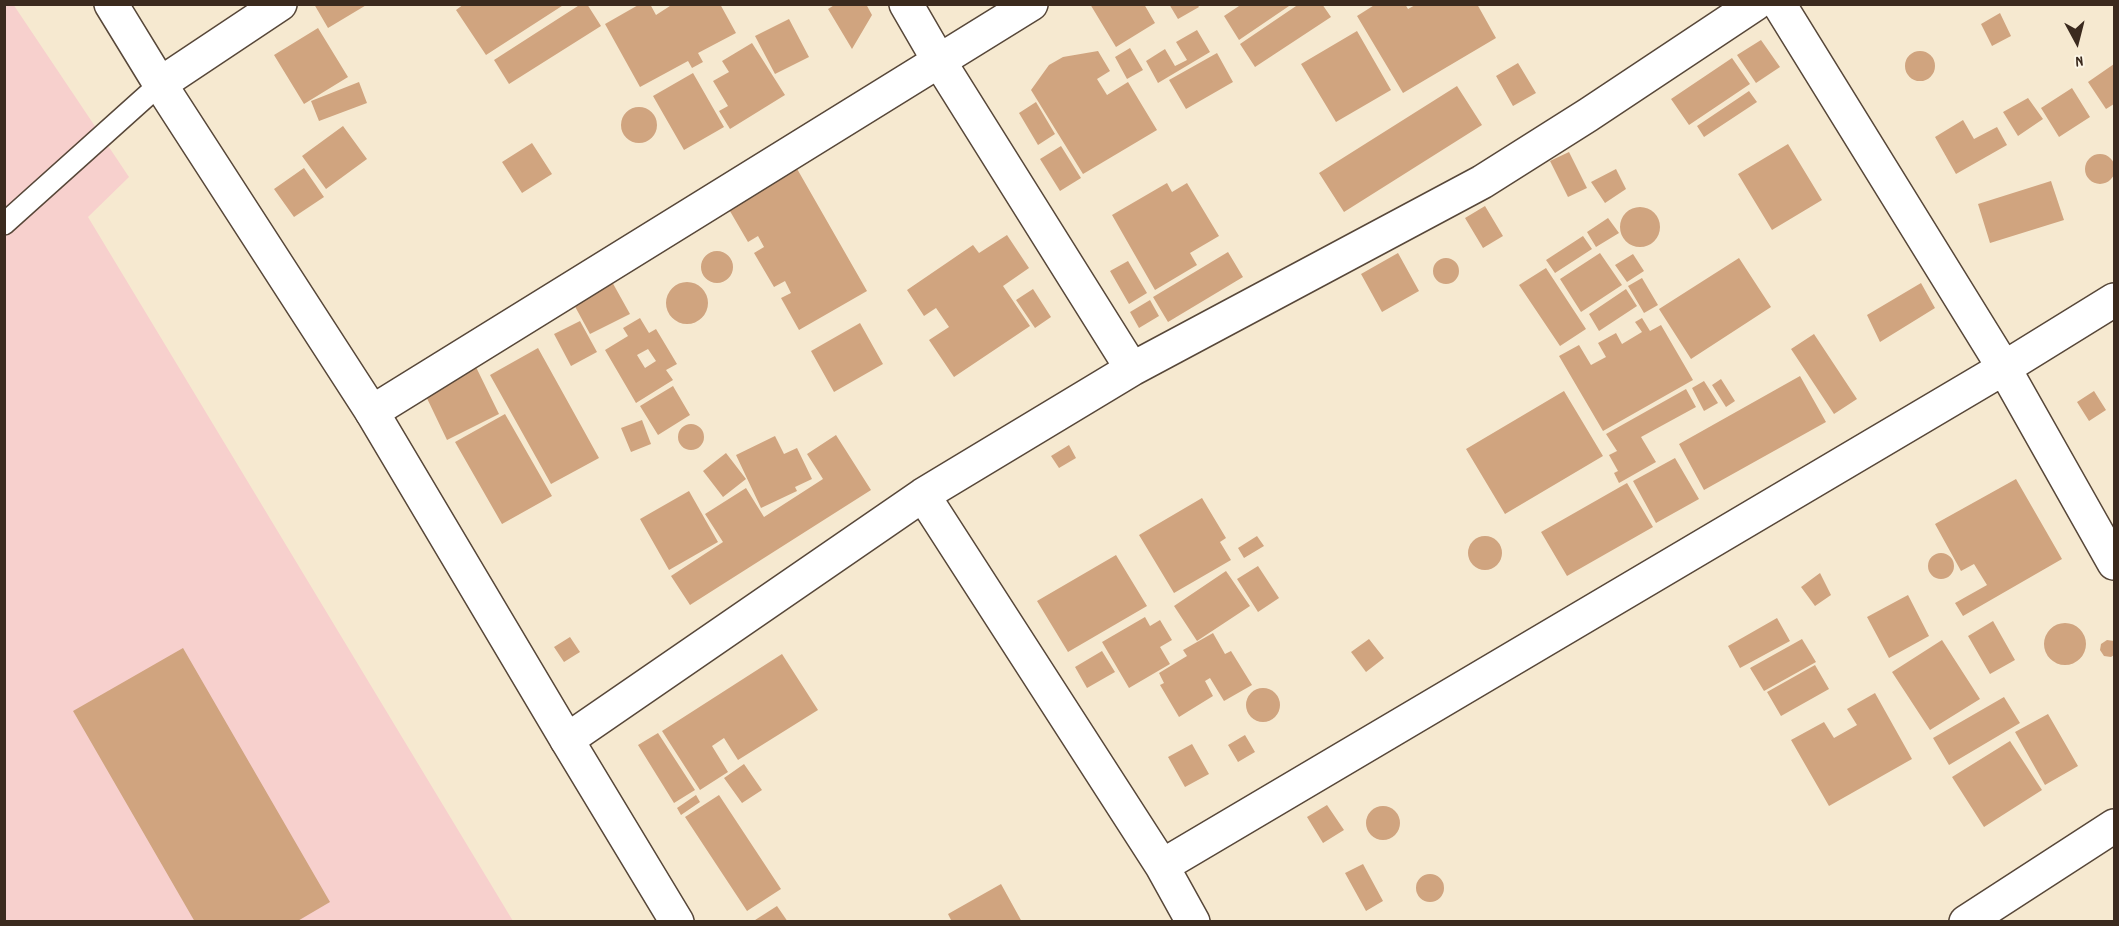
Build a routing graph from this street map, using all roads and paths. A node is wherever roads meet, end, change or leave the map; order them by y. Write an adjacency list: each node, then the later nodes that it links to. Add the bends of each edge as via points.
1 (111, 4): 8 (main road)
2 (280, 4): 8 (main road)
3 (906, 4): 7 (main road)
4 (1031, 4): 7 (main road)
5 (1755, 4): 12 (main road, via 1482,182)
6 (1779, 4): 11 (main road)
7 (939, 61): 12 (main road); 13 (main road)
8 (160, 84): 9 (lane); 13 (main road)
9 (4, 224)
10 (2115, 300): 11 (main road)
11 (2004, 368): 15 (main road); 18 (main road)
12 (1132, 369): 14 (main road)
13 (372, 412): 16 (main road)
14 (923, 495): 16 (main road); 18 (main road)
15 (2115, 563)
16 (567, 740): 20 (main road)
17 (2115, 826): 19 (main road)
18 (1162, 866): 21 (main road)
19 (1971, 920)
20 (677, 921)
21 (1193, 921)

